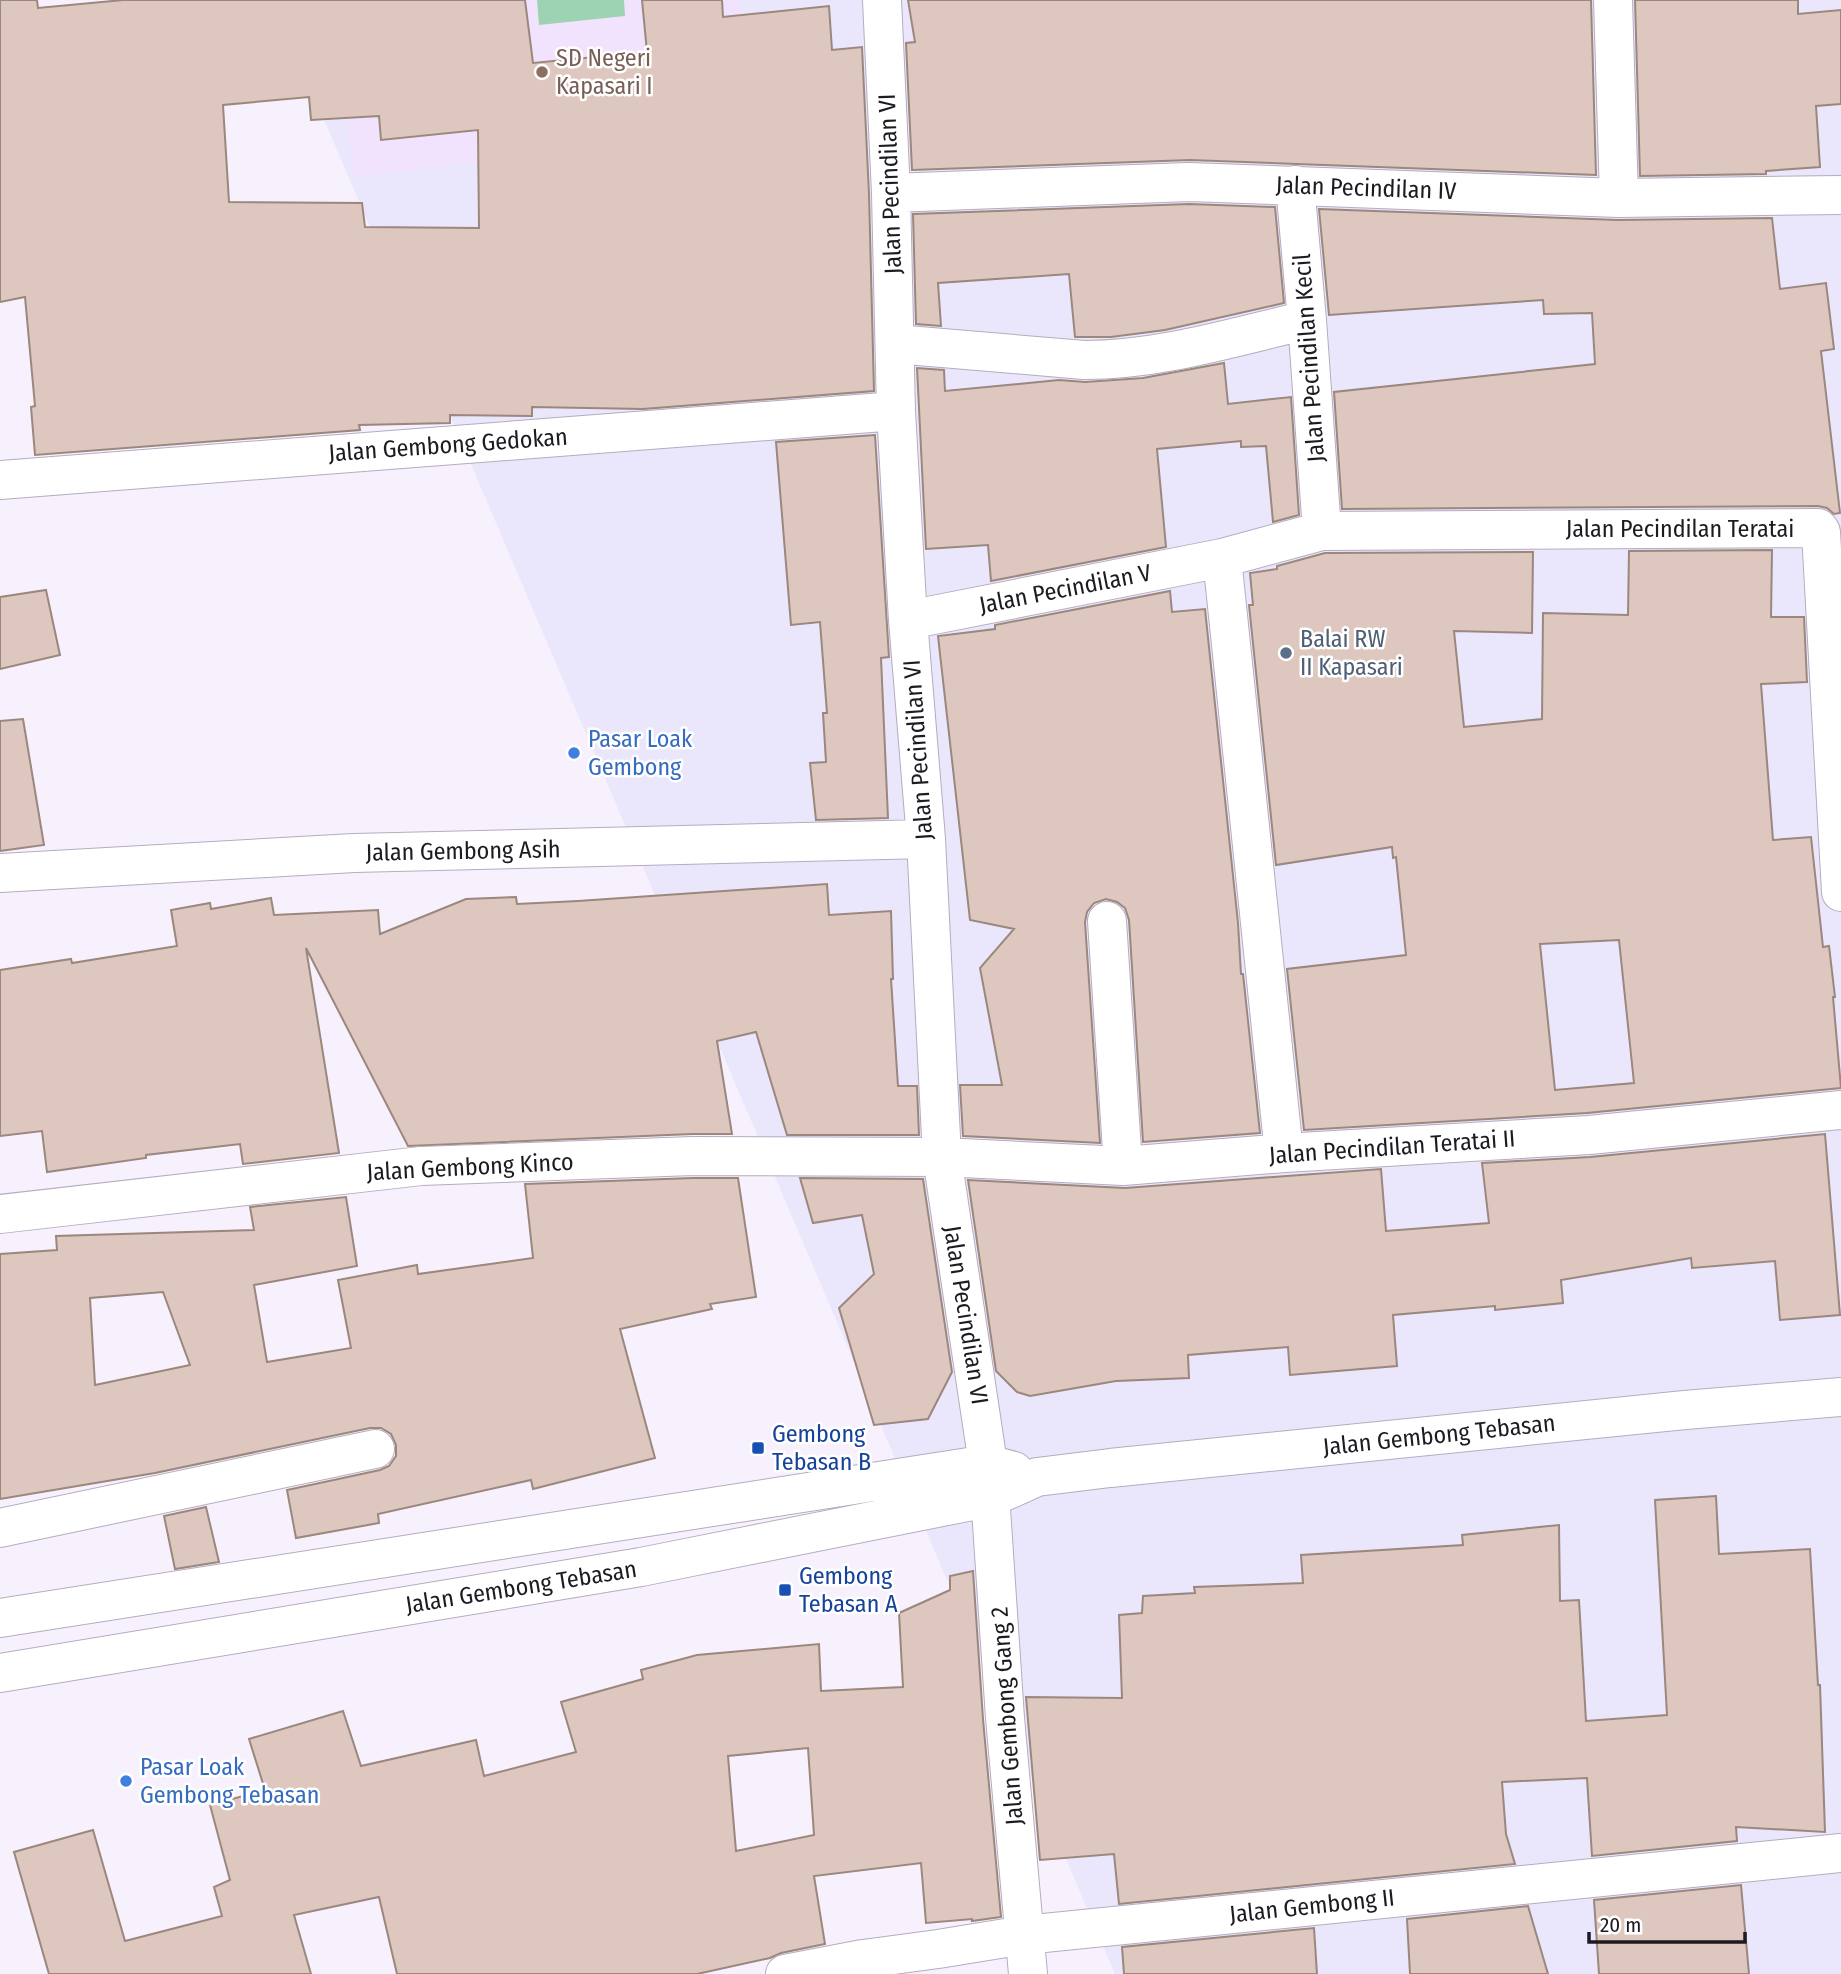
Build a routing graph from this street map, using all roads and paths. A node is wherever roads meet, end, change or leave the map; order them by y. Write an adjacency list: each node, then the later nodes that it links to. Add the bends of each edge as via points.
1 (882, 0): 4 (street, Jalan Pecindilan VI)
2 (1613, 0): 6 (street)
3 (1295, 185): 4 (street, Jalan Pecindilan IV, via 1189,182); 6 (street, Jalan Pecindilan IV); 7 (street, Jalan Pecindilan Kecil)
4 (891, 193): 8 (street, Jalan Pecindilan VI)
5 (1841, 195): 6 (street, Jalan Pecindilan IV)
6 (1619, 198)
7 (1307, 320): 8 (street, via 1174,351 1109,360); 11 (street, Jalan Pecindilan Kecil)
8 (895, 344): 9 (street, Jalan Pecindilan VI)
9 (896, 411): 10 (street, Jalan Gembong Gedokan); 13 (street, Jalan Pecindilan VI)
10 (0, 480)
11 (1322, 531): 12 (street, Jalan Pecindilan Teratai); 16 (street, Jalan Pecindilan Teratai, via 1818,528)
12 (1222, 558): 13 (street, Jalan Pecindilan V); 19 (street)
13 (908, 620): 14 (street, Jalan Pecindilan VI)
14 (926, 839): 15 (street, Jalan Gembong Asih, via 368,853); 20 (street, Jalan Pecindilan VI)
15 (0, 873)
16 (1841, 892)
17 (1107, 921): 21 (street)
18 (1841, 1110): 19 (street, Jalan Pecindilan Teratai II, via 1589,1135)
19 (1284, 1153): 21 (street, Jalan Pecindilan Teratai II)
20 (942, 1157): 21 (street, Jalan Pecindilan Teratai II); 22 (street, Jalan Gembong Kinco, via 693,1156 421,1166); 25 (street, Jalan Pecindilan VI)
21 (1123, 1166)
22 (0, 1214)
23 (1841, 1397): 25 (street, Jalan Gembong Tebasan)
24 (375, 1449): 26 (street)
25 (990, 1480): 27 (street, Jalan Gembong Tebasan); 28 (street, Jalan Gembong Tebasan, via 641,1567); 30 (street, Jalan Gembong Gang 2)
26 (0, 1528)
27 (0, 1618)
28 (0, 1673)
29 (1841, 1853): 30 (street, Jalan Gembong II)
30 (1024, 1935): 31 (street, Jalan Gembong II); 32 (street, Jalan Gembong Gang 2)
31 (785, 1974)
32 (1028, 1974)

